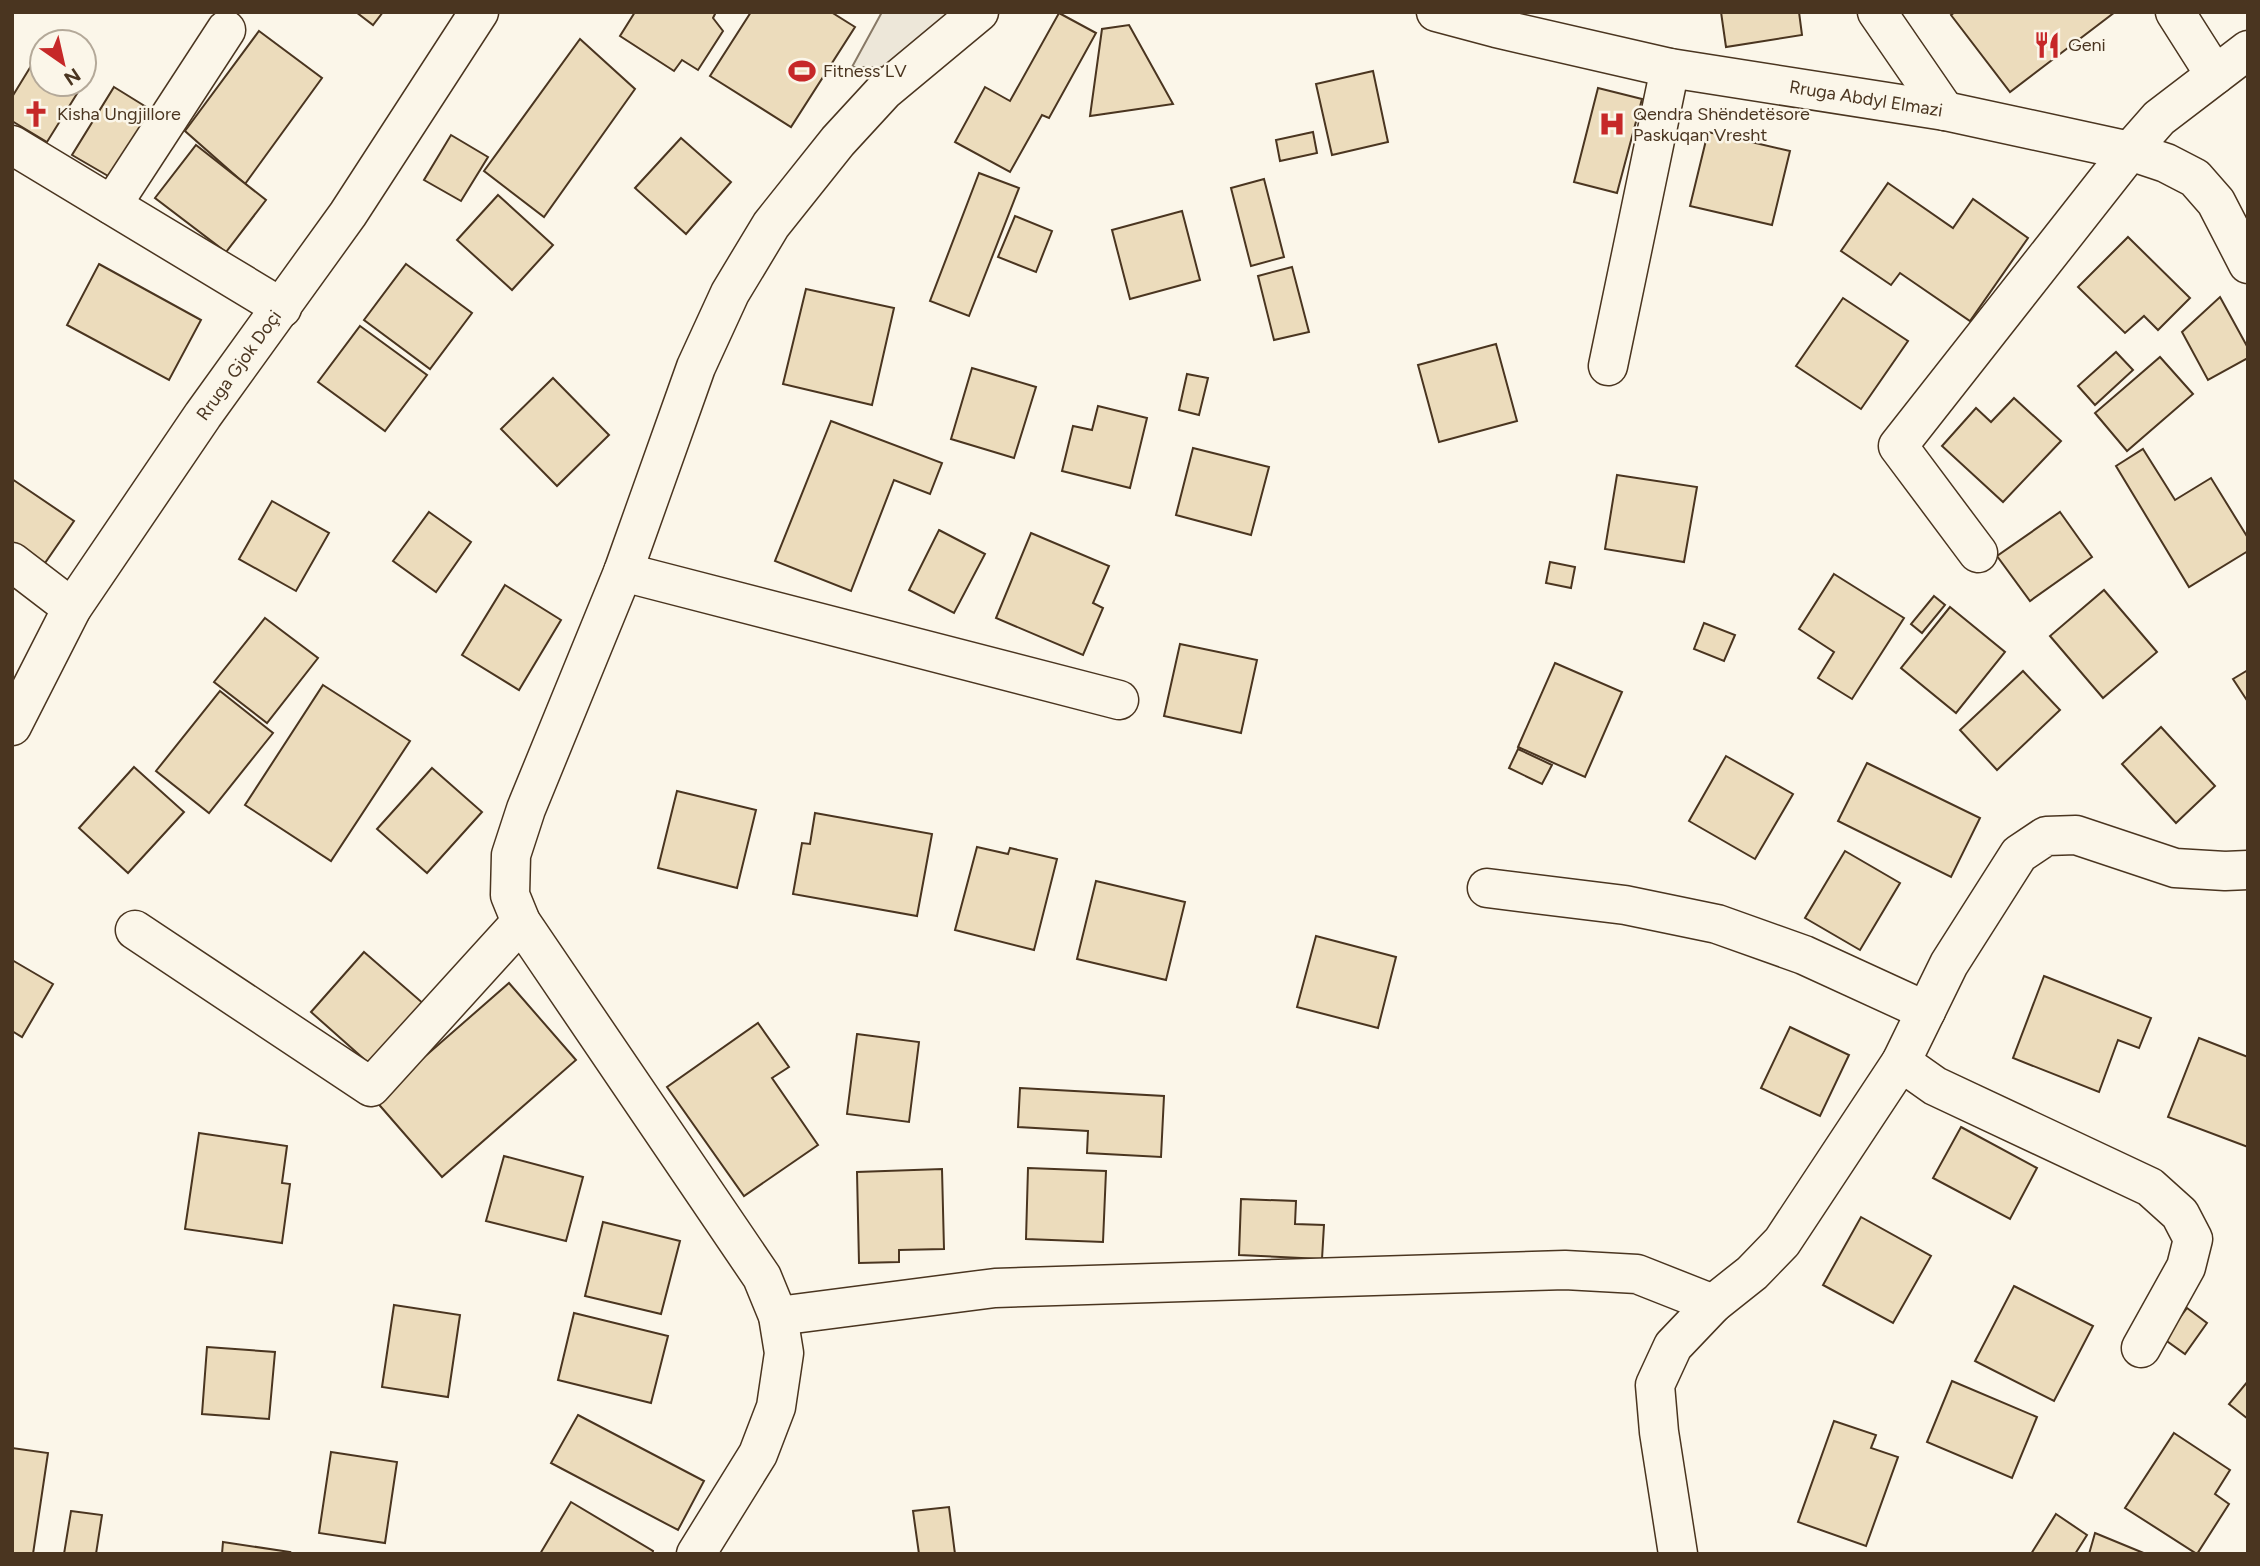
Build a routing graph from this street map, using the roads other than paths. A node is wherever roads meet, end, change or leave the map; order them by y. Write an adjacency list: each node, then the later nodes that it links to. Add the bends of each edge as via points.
1 (479, 12): 15 (street, Rruga Gjok Doçi)
2 (979, 12): 19 (street, via 884,91 771,225 730,293 696,367)
3 (1436, 12): 8 (street, Rruga Abdyl Elmazi)
4 (1877, 12): 10 (street)
5 (2175, 12): 9 (street)
6 (226, 30): 13 (street)
7 (2248, 50): 9 (street)
8 (1670, 68): 10 (street, Rruga Abdyl Elmazi); 16 (street)
9 (2215, 75): 12 (street, via 2159,118)
10 (1945, 111): 12 (street, Rruga Abdyl Elmazi)
11 (12, 145): 13 (street)
12 (2130, 151): 14 (street, Rruga Abdyl Elmazi, via 2195,178 2216,202); 17 (street, via 1898,446)
13 (112, 205): 15 (street)
14 (2248, 264)
15 (282, 308): 20 (street, Rruga Gjok Doçi, via 202,415)
16 (1608, 366)
17 (1978, 553)
18 (12, 562): 20 (street)
19 (623, 572): 21 (street); 25 (street, via 559,724 511,855 510,895)
20 (72, 608): 22 (street, Rruga Gjok Doçi)
21 (1119, 699)
22 (12, 726)
23 (2248, 870): 27 (street, via 2175,869 2076,835 2046,836 2019,854 1949,964)
24 (1487, 888): 27 (street, via 1625,905 1717,924 1804,955)
25 (521, 922): 26 (street, via 371,1087); 30 (street, via 762,1277)
26 (135, 930)
27 (1926, 1012): 28 (street)
28 (1900, 1062): 29 (street, via 1782,1242); 31 (street, via 1935,1086 2150,1188 2180,1214 2193,1239 2186,1268)
29 (1713, 1304): 30 (street, via 1637,1274 1565,1270 995,1288); 33 (street, via 1673,1346 1656,1385)
30 (778, 1317): 32 (street, via 784,1353 776,1407 758,1454)
31 (2141, 1348)
32 (696, 1554)
33 (1678, 1554)

